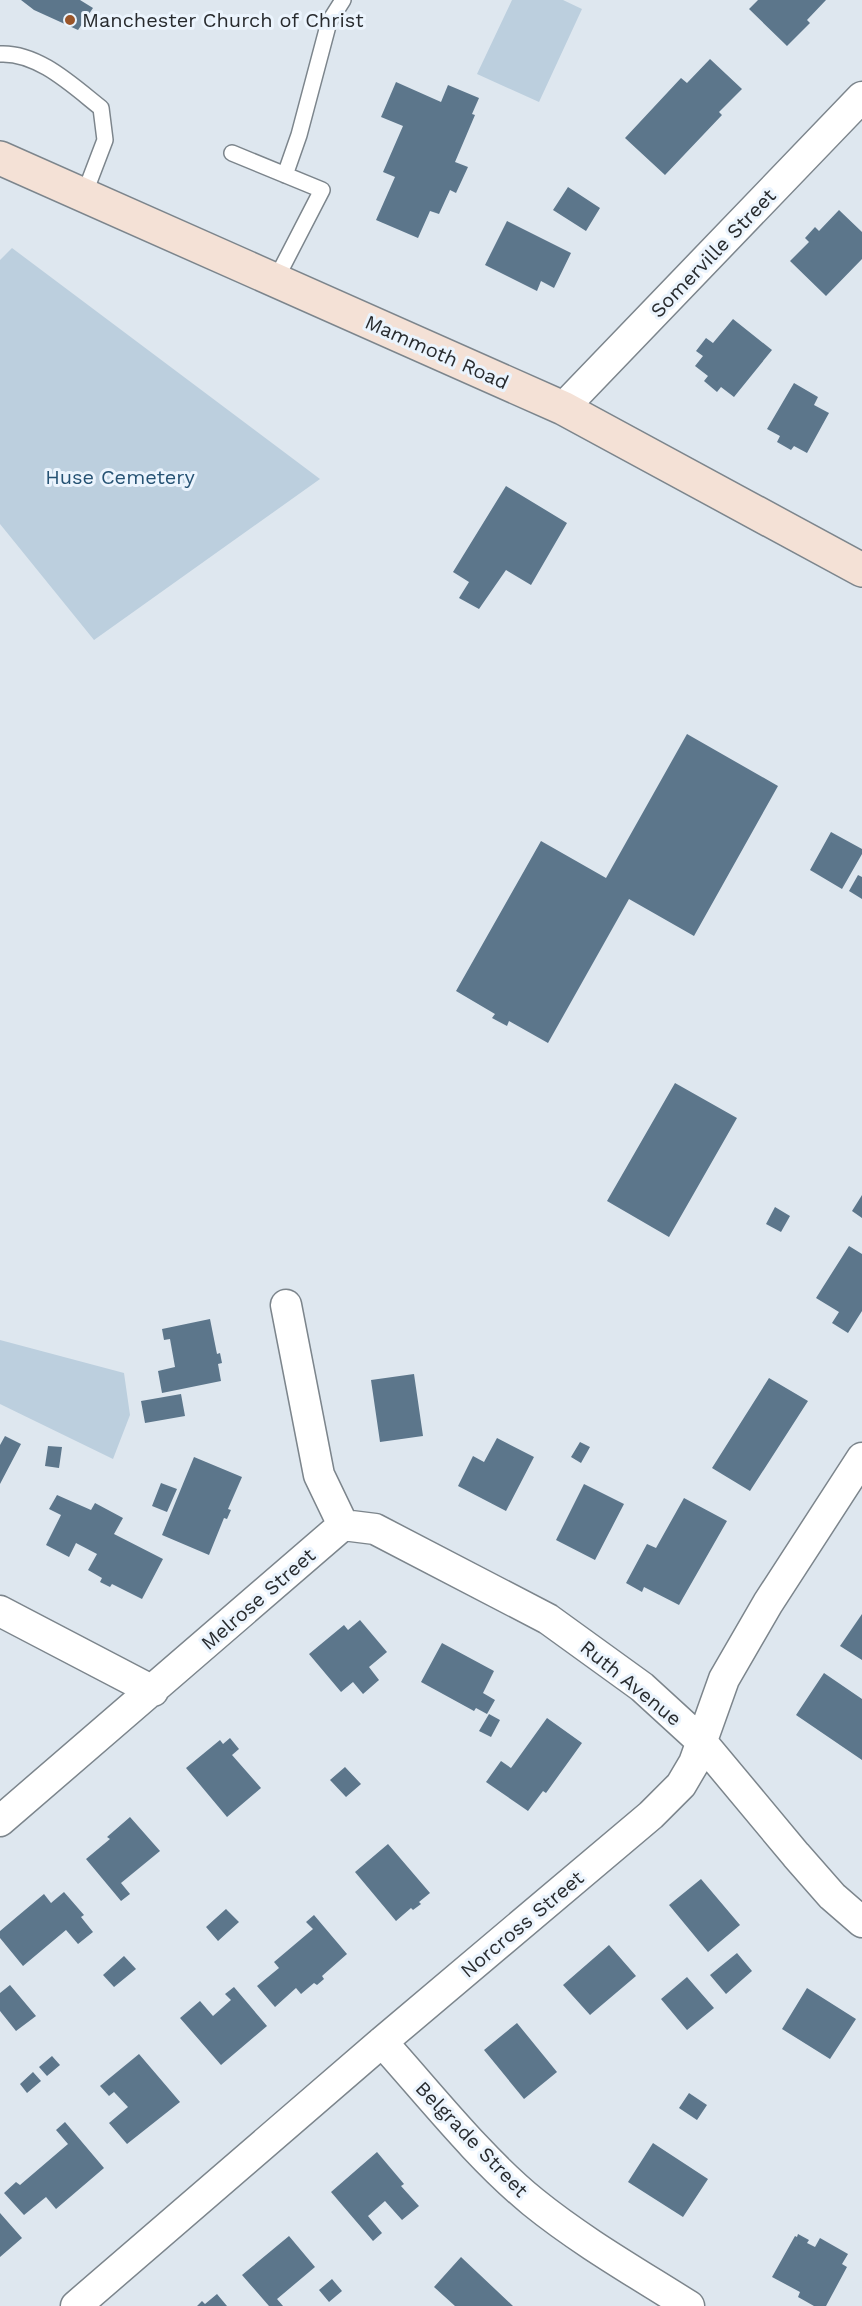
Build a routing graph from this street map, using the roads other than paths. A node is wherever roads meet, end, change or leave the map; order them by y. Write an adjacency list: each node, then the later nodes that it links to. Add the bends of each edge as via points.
1 (343, 0): 6 (lane, via 329,22)
2 (0, 54): 7 (lane, via 38,62 101,108 105,140)
3 (862, 97): 9 (street, Somerville Street)
4 (232, 153): 6 (lane)
5 (0, 158): 7 (main road, Mammoth Road)
6 (285, 175): 8 (lane, via 322,190)
7 (84, 195): 8 (main road, Mammoth Road)
8 (275, 281): 9 (main road, Mammoth Road)
9 (563, 408): 10 (main road, Mammoth Road)
10 (862, 570)
11 (286, 1305): 13 (street, via 319,1475)
12 (862, 1458): 16 (street, Norcross Street, via 724,1679)
13 (343, 1525): 15 (street, Melrose Street); 16 (street, Ruth Avenue, via 375,1529 548,1619 642,1687)
14 (0, 1611): 15 (street)
15 (153, 1691): 17 (street, Melrose Street)
16 (701, 1741): 18 (street, Ruth Avenue, via 832,1896); 19 (street, Norcross Street, via 681,1785 651,1815)
17 (0, 1821)
18 (862, 1922)
19 (382, 2042): 20 (street, Norcross Street); 21 (street, Belgrade Street, via 493,2166 532,2202)
20 (76, 2306)
21 (689, 2306)

